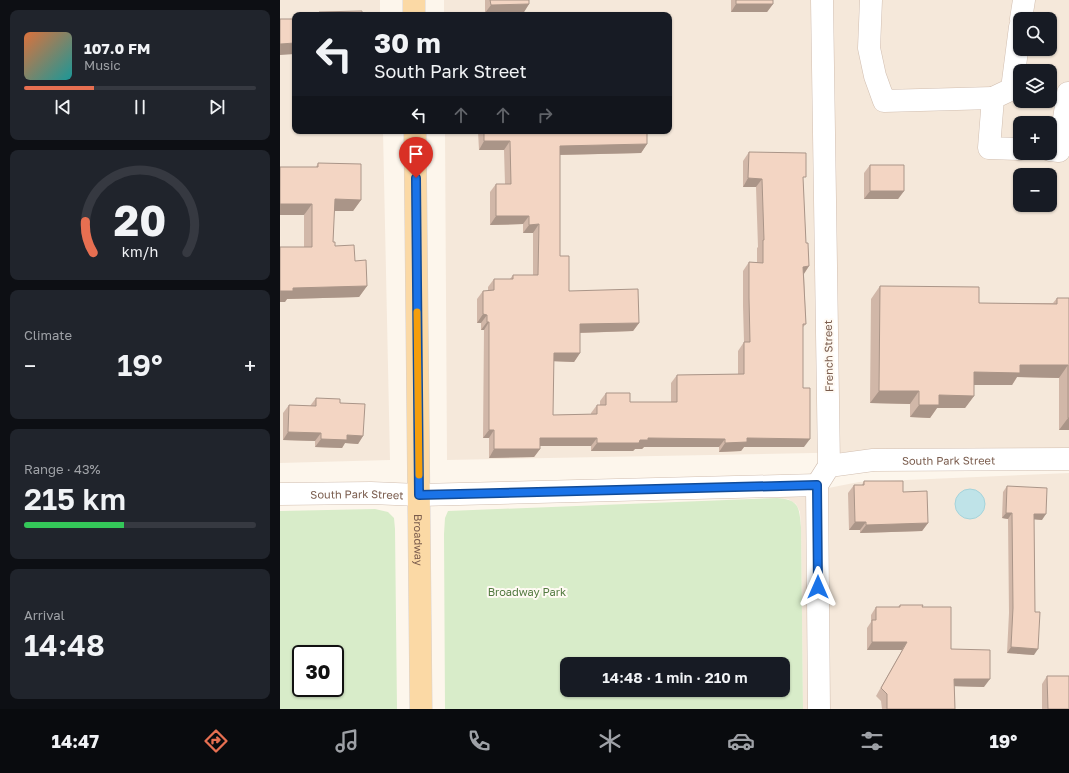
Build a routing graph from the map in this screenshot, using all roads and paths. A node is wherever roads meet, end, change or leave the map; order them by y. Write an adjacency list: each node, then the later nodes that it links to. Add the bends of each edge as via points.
1 (414, 0): 5 (main road)
2 (822, 0): 14 (street, French Street)
3 (871, 0): 8 (street, via 869,48 884,101)
4 (1024, 0): 6 (street)
5 (414, 12)
6 (1022, 12)
7 (1015, 56): 8 (street)
8 (1008, 92): 11 (street, via 989,148)
9 (1062, 93): 12 (street, via 1059,151)
10 (416, 134): 17 (main road, Broadway)
11 (1013, 149)
12 (1057, 151)
13 (1069, 459): 14 (street, South Park Street, via 873,460)
14 (829, 466): 15 (street)
15 (817, 485): 17 (street, South Park Street); 19 (street)
16 (280, 494): 17 (street, South Park Street)
17 (419, 495): 18 (main road, Broadway)
18 (421, 709)
19 (819, 709)

